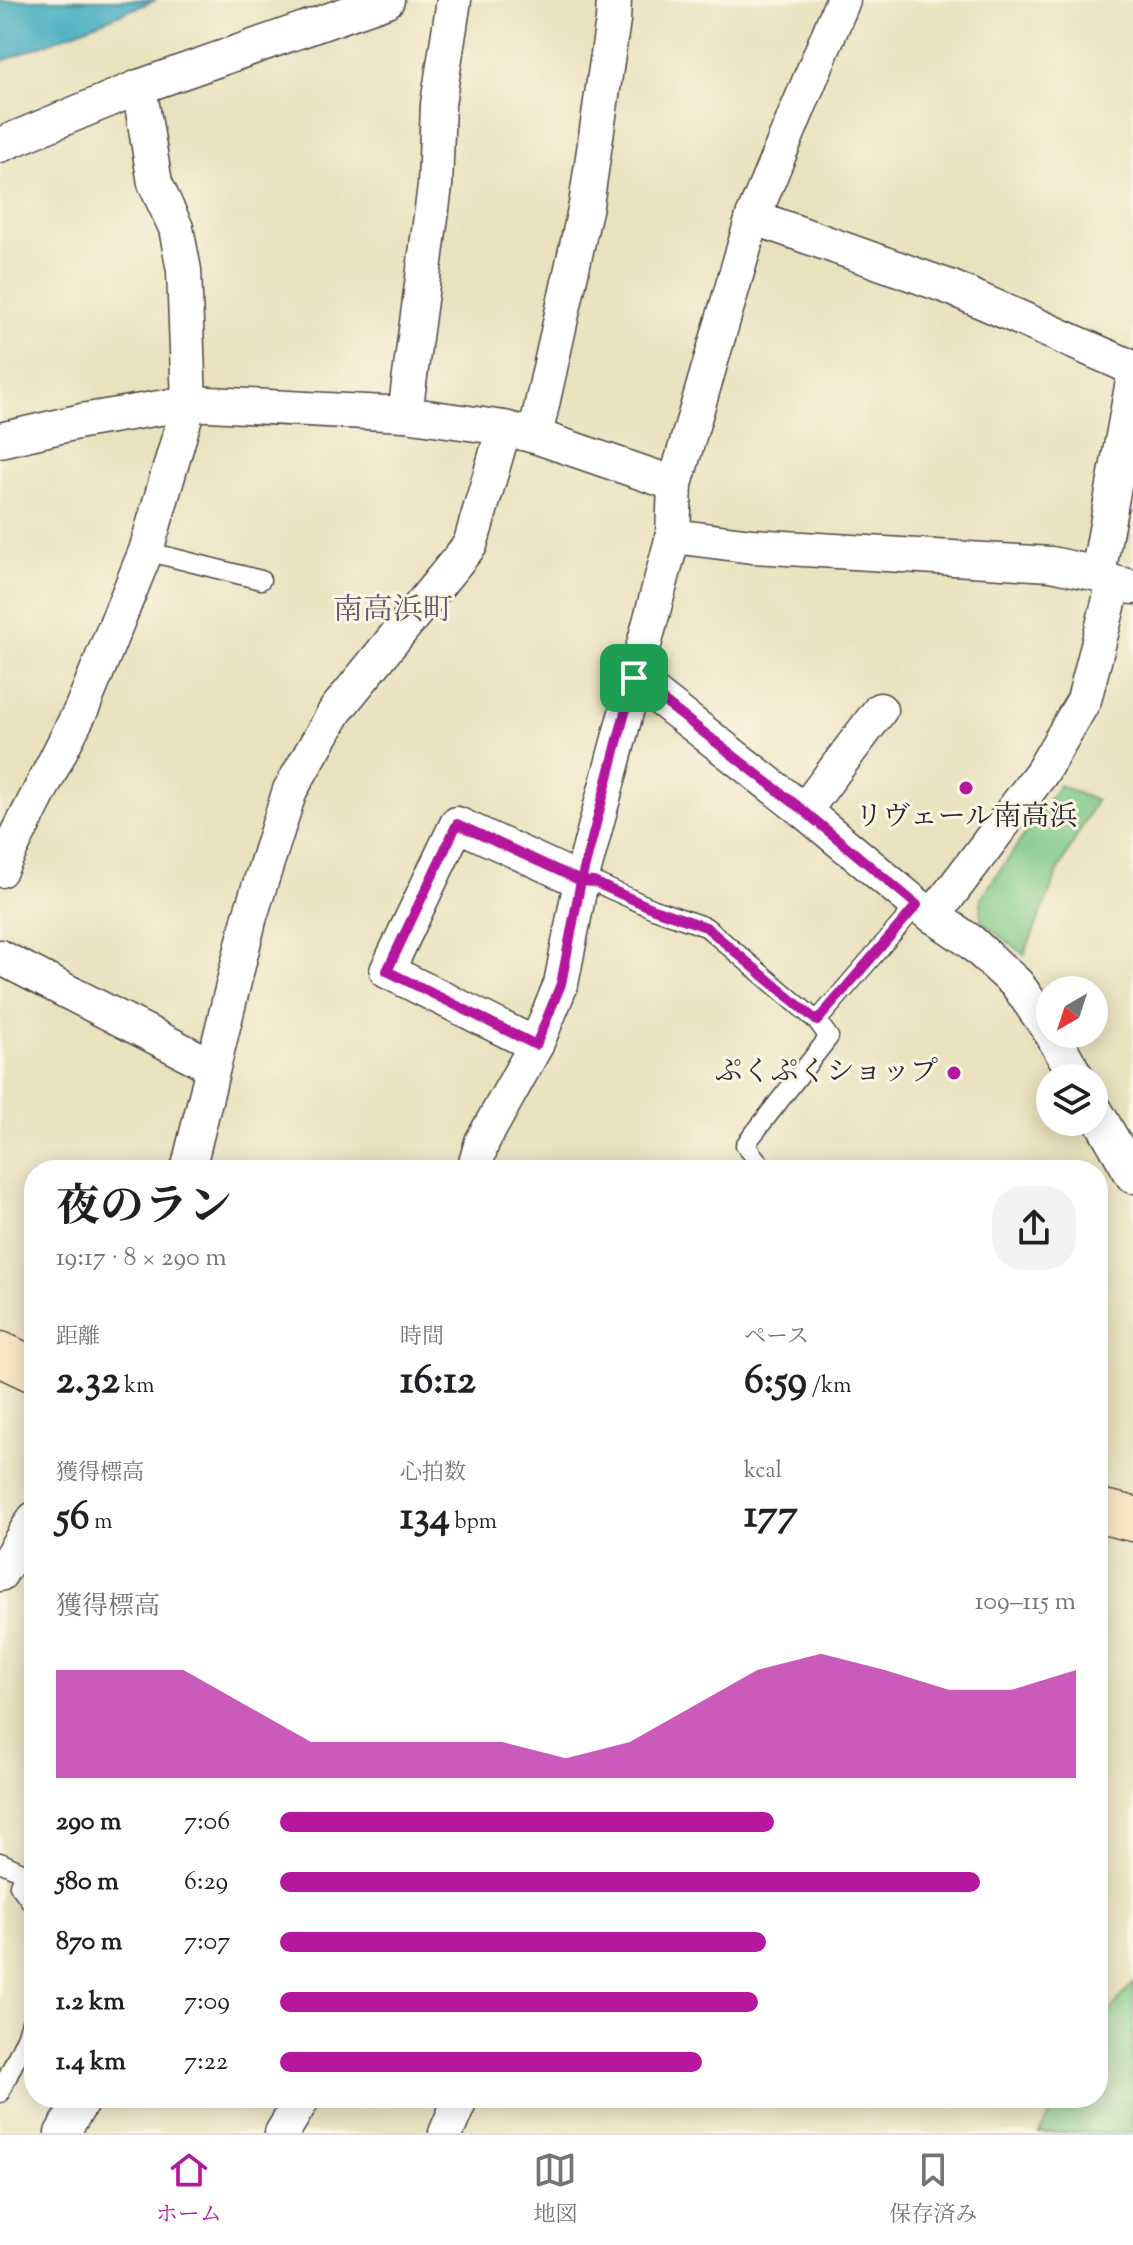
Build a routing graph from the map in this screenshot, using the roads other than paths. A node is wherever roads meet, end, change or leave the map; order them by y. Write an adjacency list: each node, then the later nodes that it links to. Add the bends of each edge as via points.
1 (387, 0): 5 (street)
2 (454, 0): 11 (street)
3 (614, 0): 12 (street, via 586,205)
4 (843, 0): 7 (street)
5 (139, 87): 6 (street); 10 (street, via 155,183 176,228 184,270)
6 (0, 145)
7 (753, 217): 8 (street, via 952,288); 14 (street)
8 (1133, 368)
9 (1133, 381): 18 (street)
10 (189, 403): 11 (street); 13 (street); 16 (street)
11 (405, 414): 12 (street)
12 (520, 432): 14 (street); 29 (street, via 470,545 336,710 290,790 250,916)
13 (0, 440)
14 (675, 484): 15 (street)
15 (673, 536): 18 (street, via 752,546 1051,564); 19 (street)
16 (146, 551): 17 (lane); 22 (street, via 82,708)
17 (261, 580)
18 (1115, 581): 24 (street, via 1084,700 1042,772)
19 (634, 678): 21 (street); 23 (street)
20 (880, 710): 21 (street)
21 (804, 811): 24 (street)
22 (0, 870)
23 (581, 881): 27 (lane, via 706,927); 28 (street, via 561,984); 28 (street, via 457,824 387,971)
24 (925, 910): 26 (street, via 970,941 1017,984); 27 (lane)
25 (0, 957): 29 (street)
26 (1036, 1011)
27 (817, 1021): 33 (lane, via 829,1037 745,1145)
28 (536, 1045): 32 (street)
29 (212, 1066): 31 (street)
30 (1108, 1132): 34 (street)
31 (190, 1160)
32 (477, 1160)
33 (757, 1160)
34 (1133, 1176)
35 (0, 1354): 36 (street)
36 (24, 1365)
37 (1108, 1513): 38 (street)
38 (1133, 1519)
39 (24, 1535): 40 (street)
40 (0, 1574)
41 (0, 1862): 42 (lane)
42 (24, 1864)
43 (24, 2041): 44 (lane)
44 (0, 2093)
45 (78, 2108): 48 (street)
46 (297, 2108): 49 (street)
47 (457, 2108): 50 (street)
48 (65, 2132)
49 (282, 2133)
50 (446, 2133)

